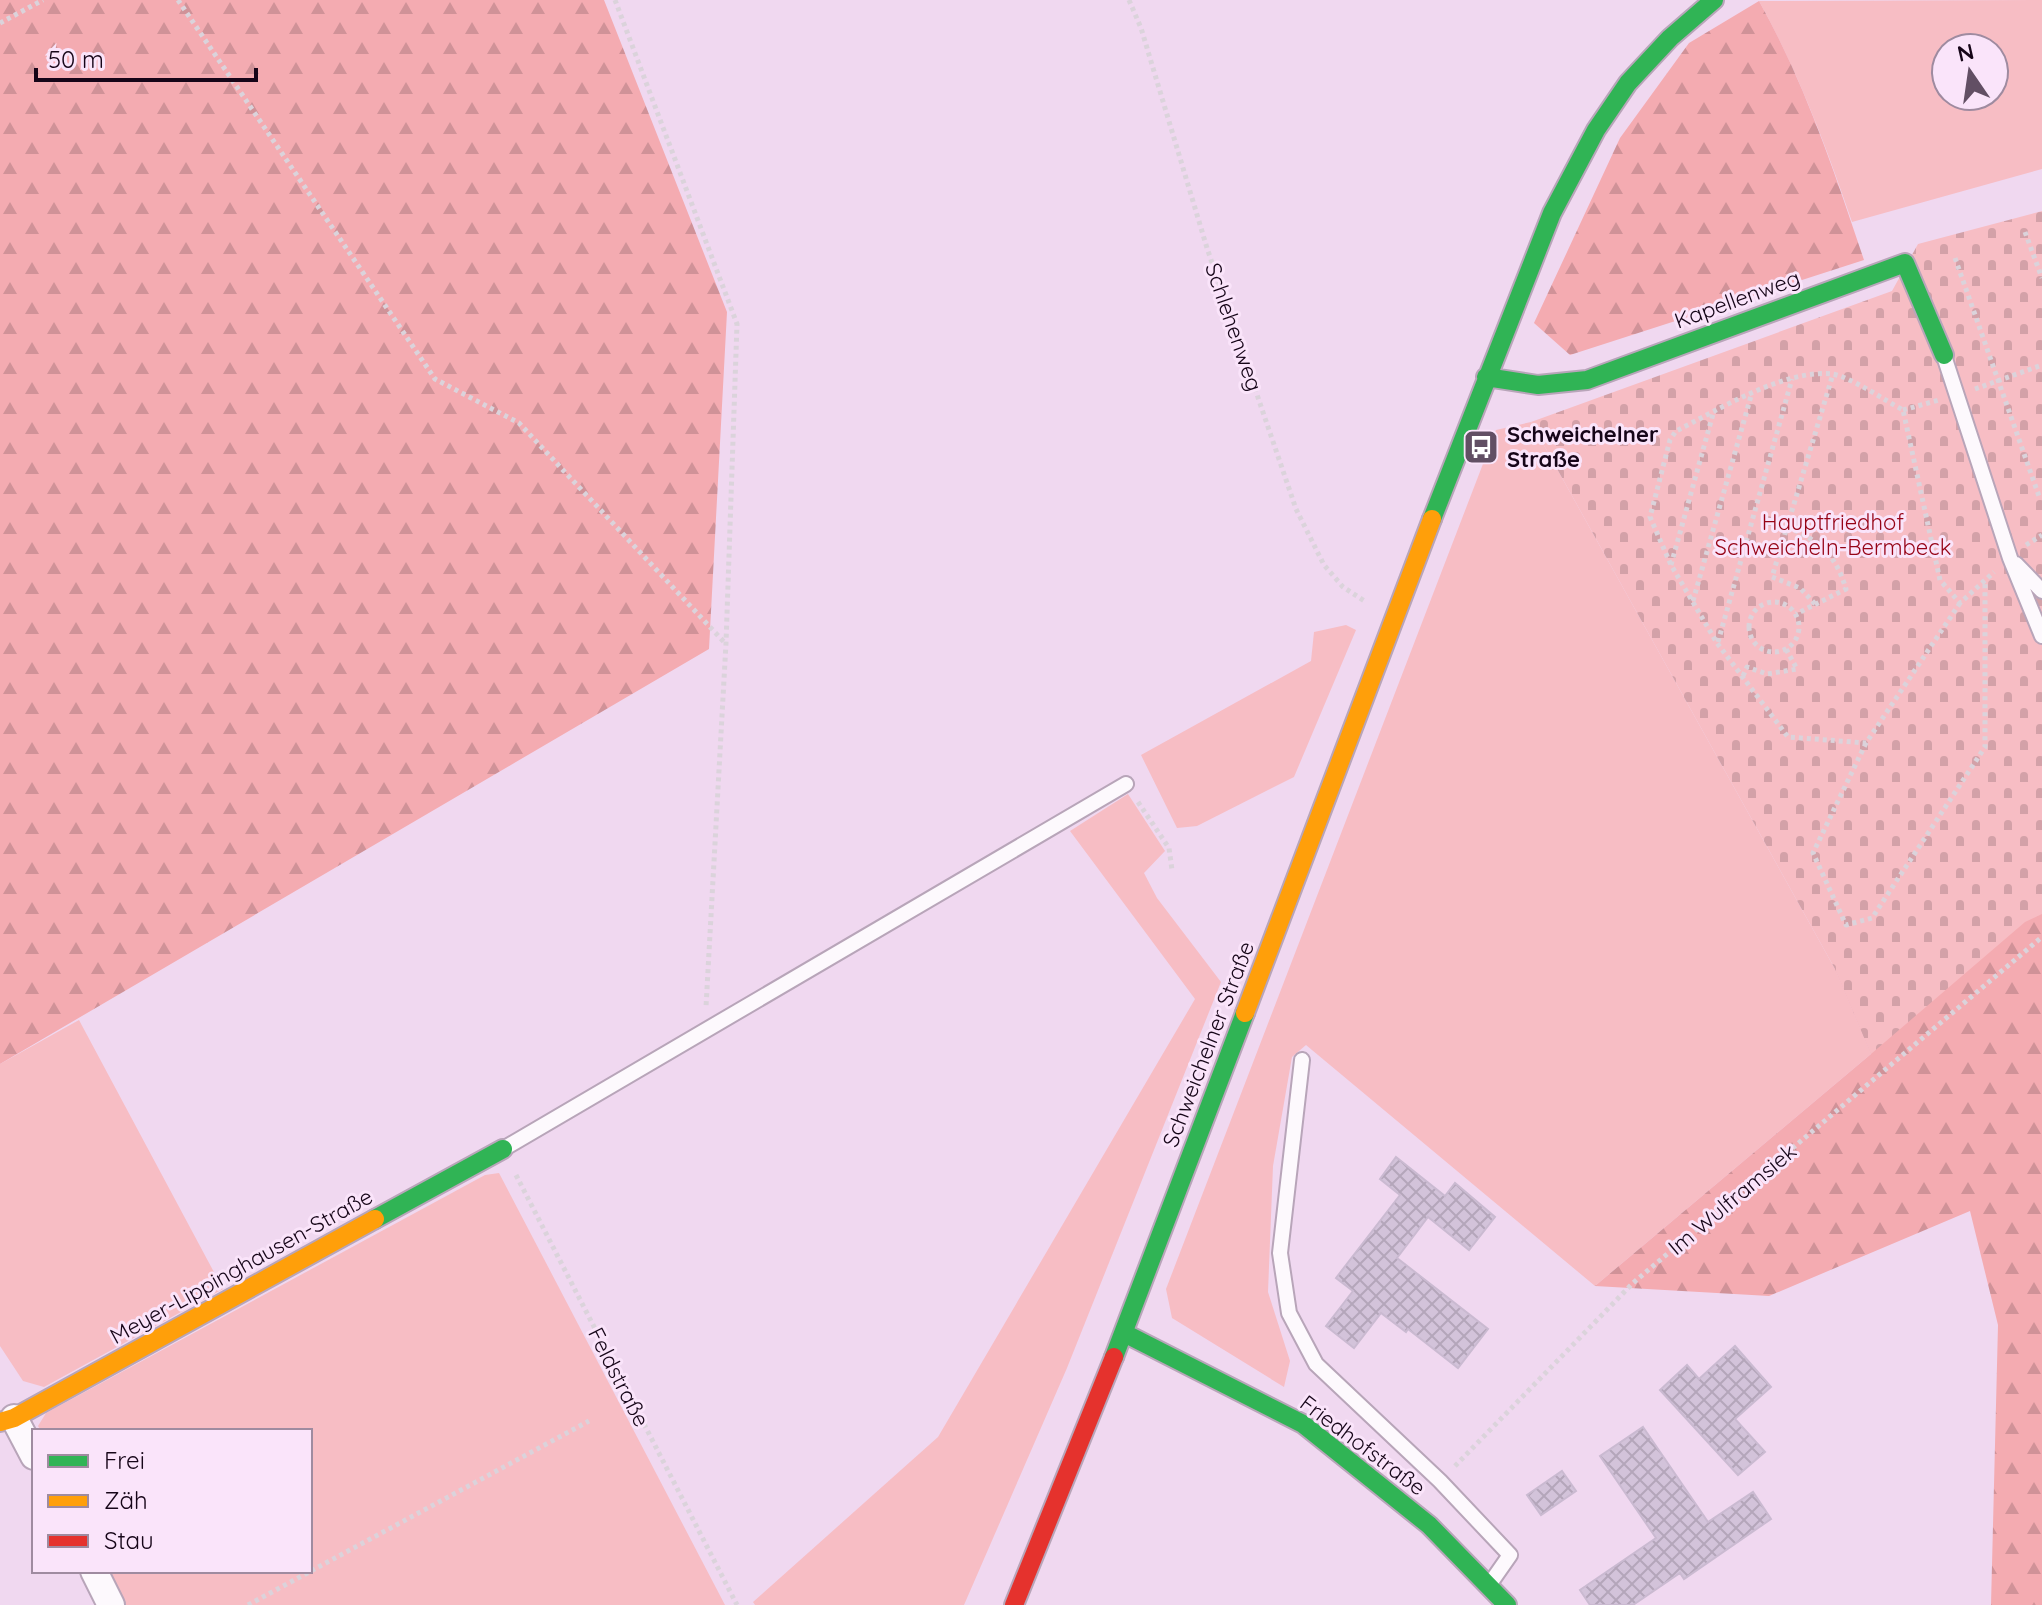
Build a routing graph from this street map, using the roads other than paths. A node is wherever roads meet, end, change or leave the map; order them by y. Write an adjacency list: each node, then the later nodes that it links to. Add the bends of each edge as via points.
1 (1714, 0): 3 (street, Schweichelner Straße, via 1628,83 1596,130 1552,213)
2 (1944, 355): 3 (street, Kapellenweg, via 1905,263 1587,380 1538,385); 4 (lane)
3 (1486, 377): 10 (street, Schweichelner Straße)
4 (2010, 558): 5 (lane); 6 (lane)
5 (2042, 591)
6 (2042, 636)
7 (1126, 784): 9 (lane)
8 (1302, 1060): 14 (lane, via 1280,1253 1289,1313 1316,1364 1510,1555)
9 (503, 1149): 11 (street, Meyer-Lippinghausen-Straße)
10 (1124, 1333): 14 (street, Friedhofstraße, via 1303,1424 1429,1525); 16 (street, Schweichelner Straße)
11 (7, 1420): 12 (street)
12 (32, 1453)
13 (95, 1573): 15 (street)
14 (1489, 1586): 17 (street, Friedhofstraße)
15 (111, 1605)
16 (1014, 1605)
17 (1507, 1605)

